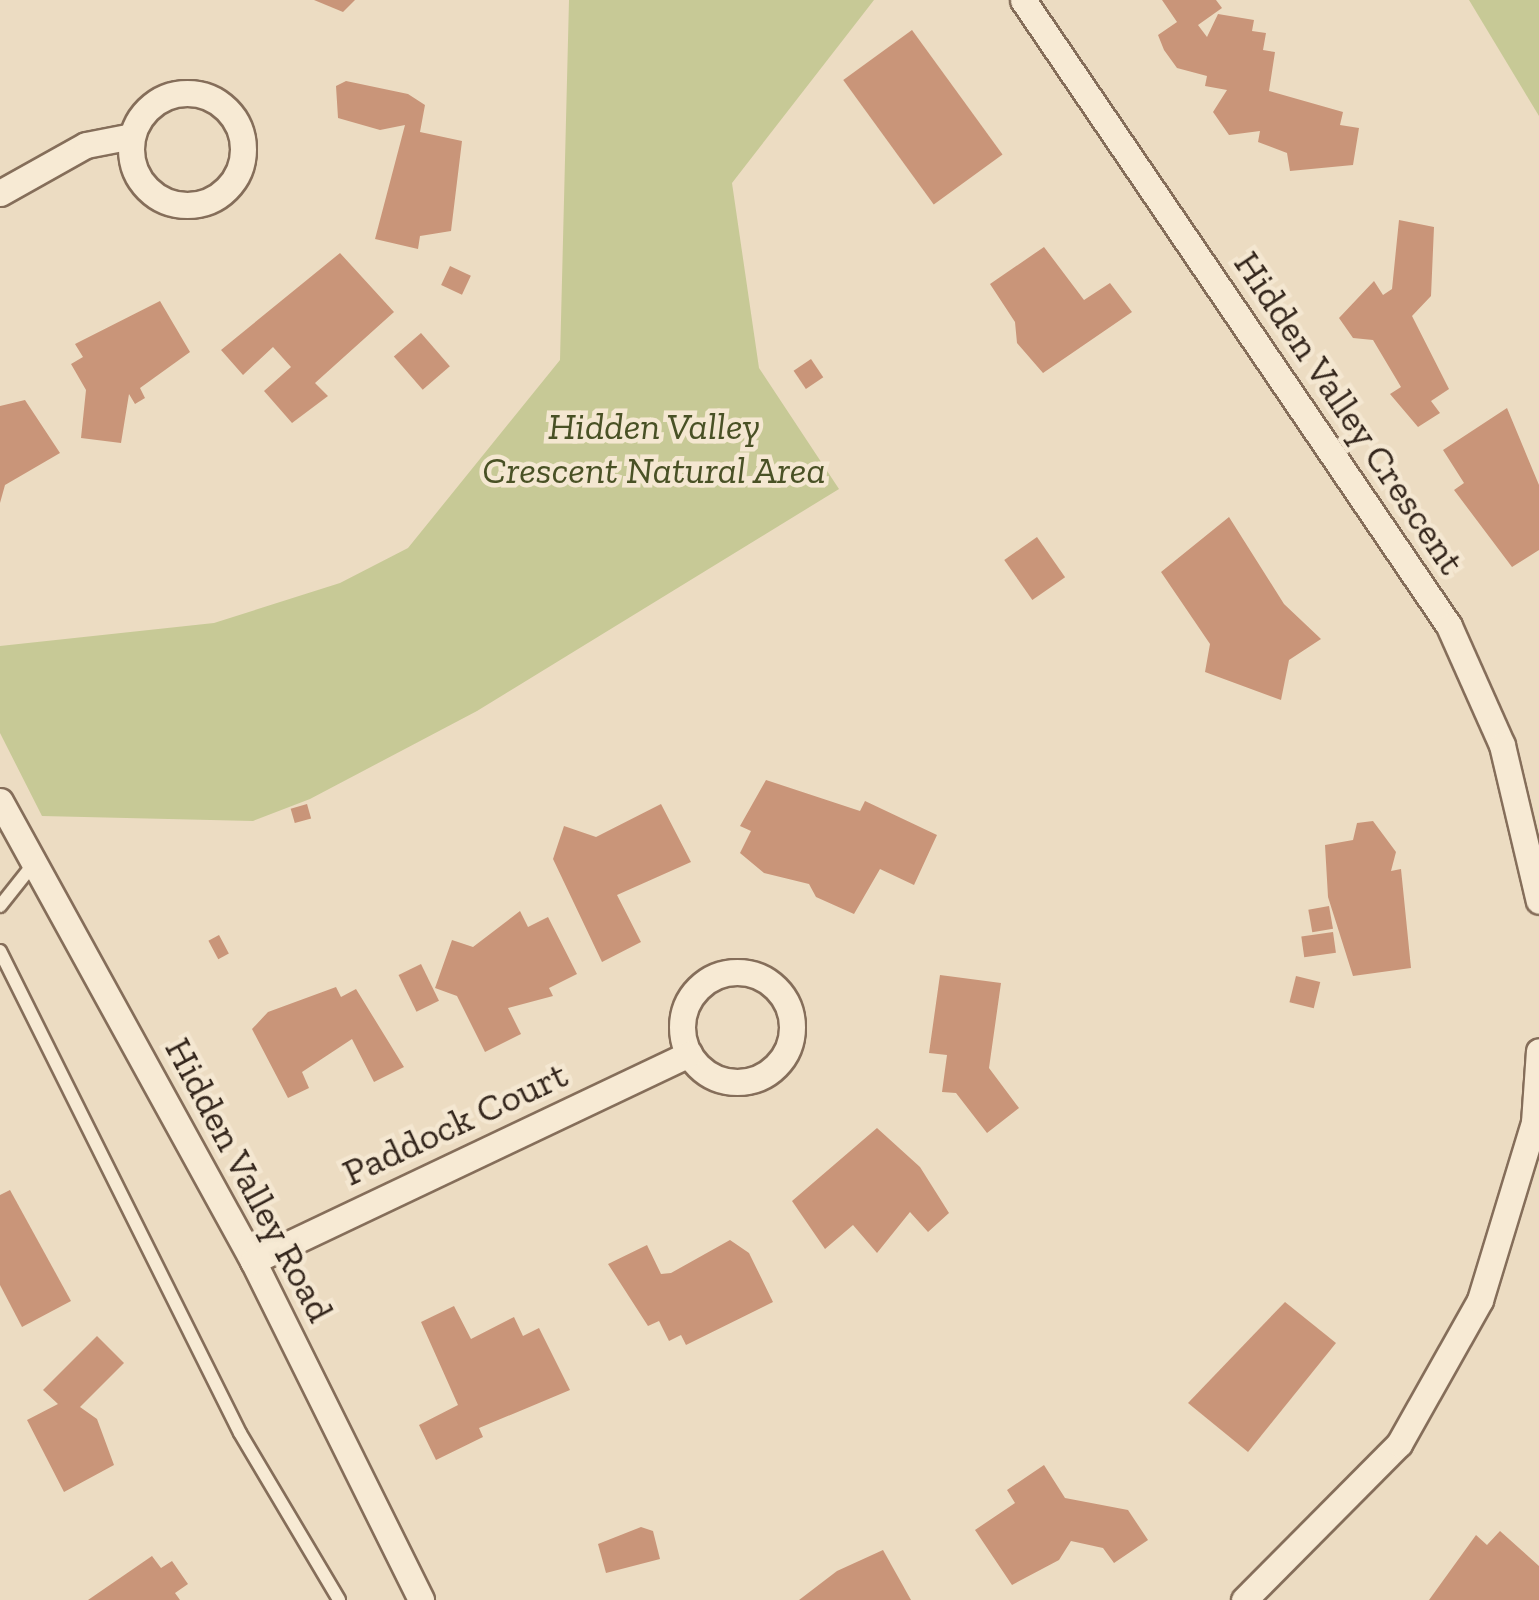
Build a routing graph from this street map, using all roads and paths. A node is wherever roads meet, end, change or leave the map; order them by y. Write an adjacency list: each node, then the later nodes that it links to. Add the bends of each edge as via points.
1 (1023, 0): 6 (street, Hidden Valley Crescent, via 1448,626 1502,744)
2 (132, 136): 2 (street, via 141,180 175,204 221,194 239,173 236,120 213,98 163,98); 3 (street, via 86,145)
3 (0, 193)
4 (0, 801): 5 (street, Hidden Valley Road)
5 (34, 862): 7 (lane); 11 (street, Hidden Valley Road)
6 (1539, 902)
7 (0, 906)
8 (0, 951): 12 (lane, via 240,1433)
9 (1539, 1051): 14 (street, via 1534,1122 1480,1300 1399,1444)
10 (689, 1054): 10 (street, via 726,1081 776,1067 793,1033 781,993 748,973 714,977 684,1014); 11 (street, Paddock Court)
11 (252, 1261): 13 (street, Hidden Valley Road)
12 (339, 1600)
13 (421, 1600)
14 (1244, 1600)

